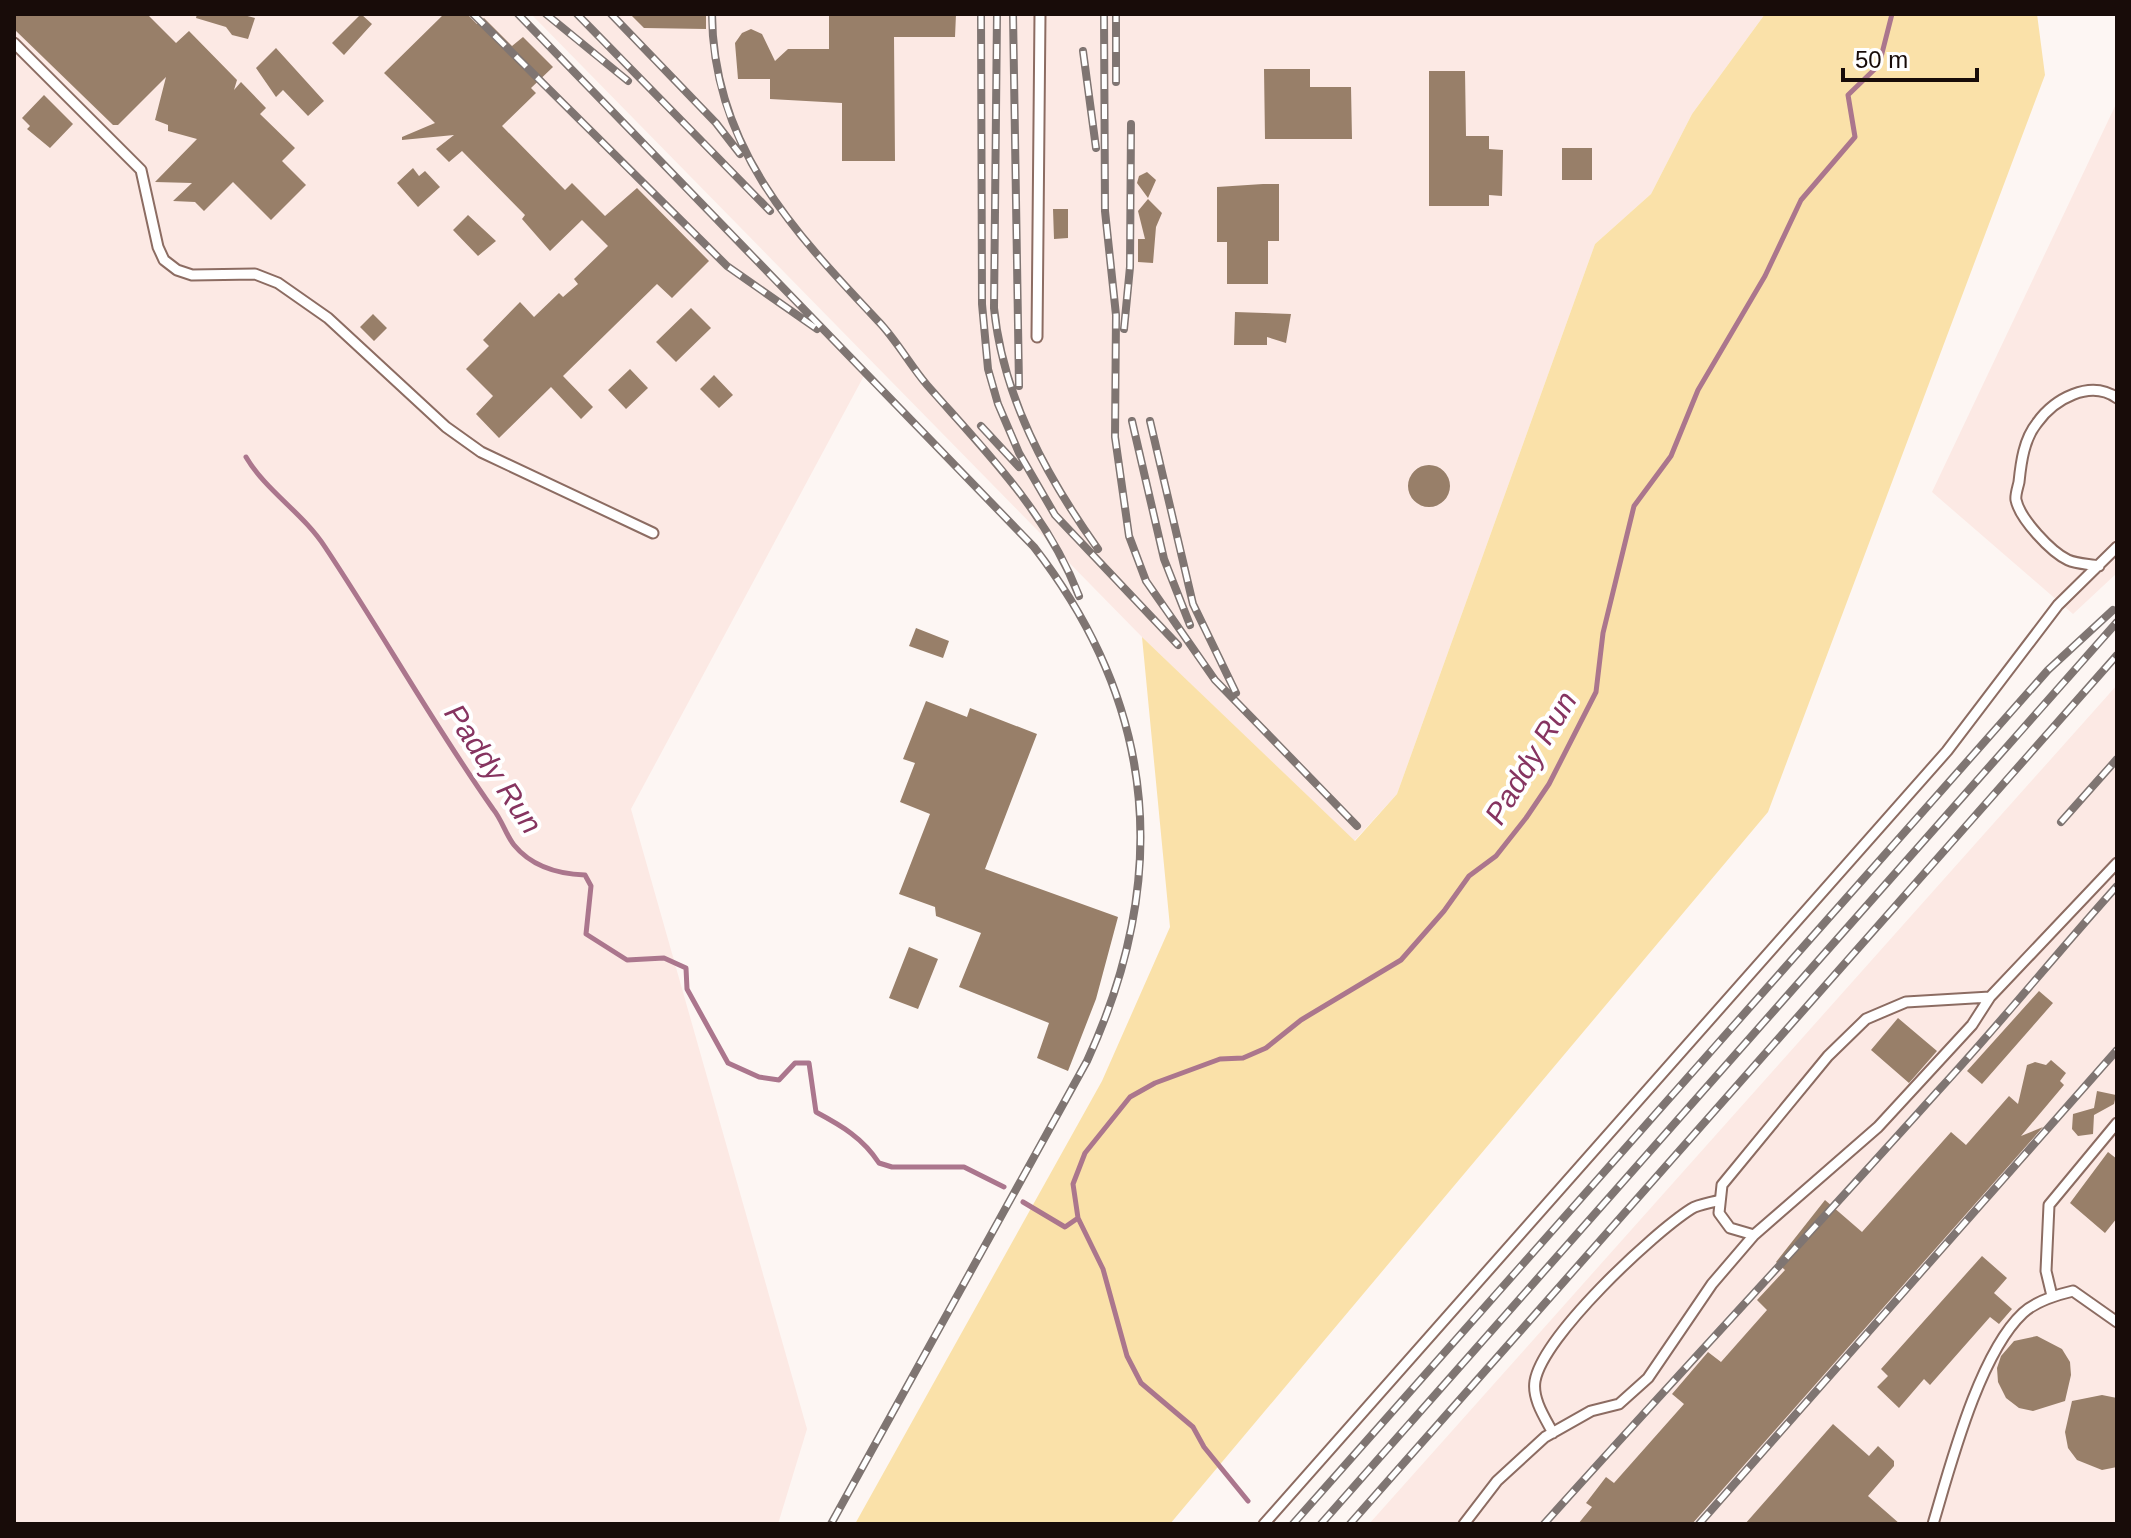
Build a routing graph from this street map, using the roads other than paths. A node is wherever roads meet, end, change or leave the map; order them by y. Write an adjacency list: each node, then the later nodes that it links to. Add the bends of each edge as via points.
1 (1040, 14): 3 (lane)
2 (14, 43): 5 (lane, via 141,170 158,247 171,266 192,275 255,274 293,291 473,447)
3 (1037, 337)
4 (2117, 398): 7 (lane, via 2080,391 2058,402 2036,423 2022,454 2016,500 2050,547 2069,560)
5 (653, 533)
6 (2117, 547): 7 (lane)
7 (2099, 566): 16 (lane, via 2058,605 1947,751)
8 (2117, 863): 9 (lane)
9 (1990, 997): 11 (lane, via 1906,1002 1866,1019 1828,1056 1722,1185); 12 (lane, via 1972,1025 1878,1127)
10 (2117, 1123): 13 (lane, via 2049,1205 2046,1271)
11 (1720, 1200): 12 (lane, via 1719,1213 1730,1228); 15 (lane, via 1693,1208 1617,1270 1545,1357 1535,1383 1539,1408)
12 (1754, 1235): 15 (lane, via 1712,1284 1648,1378 1619,1404 1591,1411)
13 (2052, 1296): 14 (lane, via 2073,1291); 18 (lane, via 2024,1312 2001,1339 1965,1423)
14 (2117, 1322)
15 (1553, 1433): 17 (lane, via 1497,1481)
16 (1264, 1524)
17 (1464, 1524)
18 (1933, 1524)

